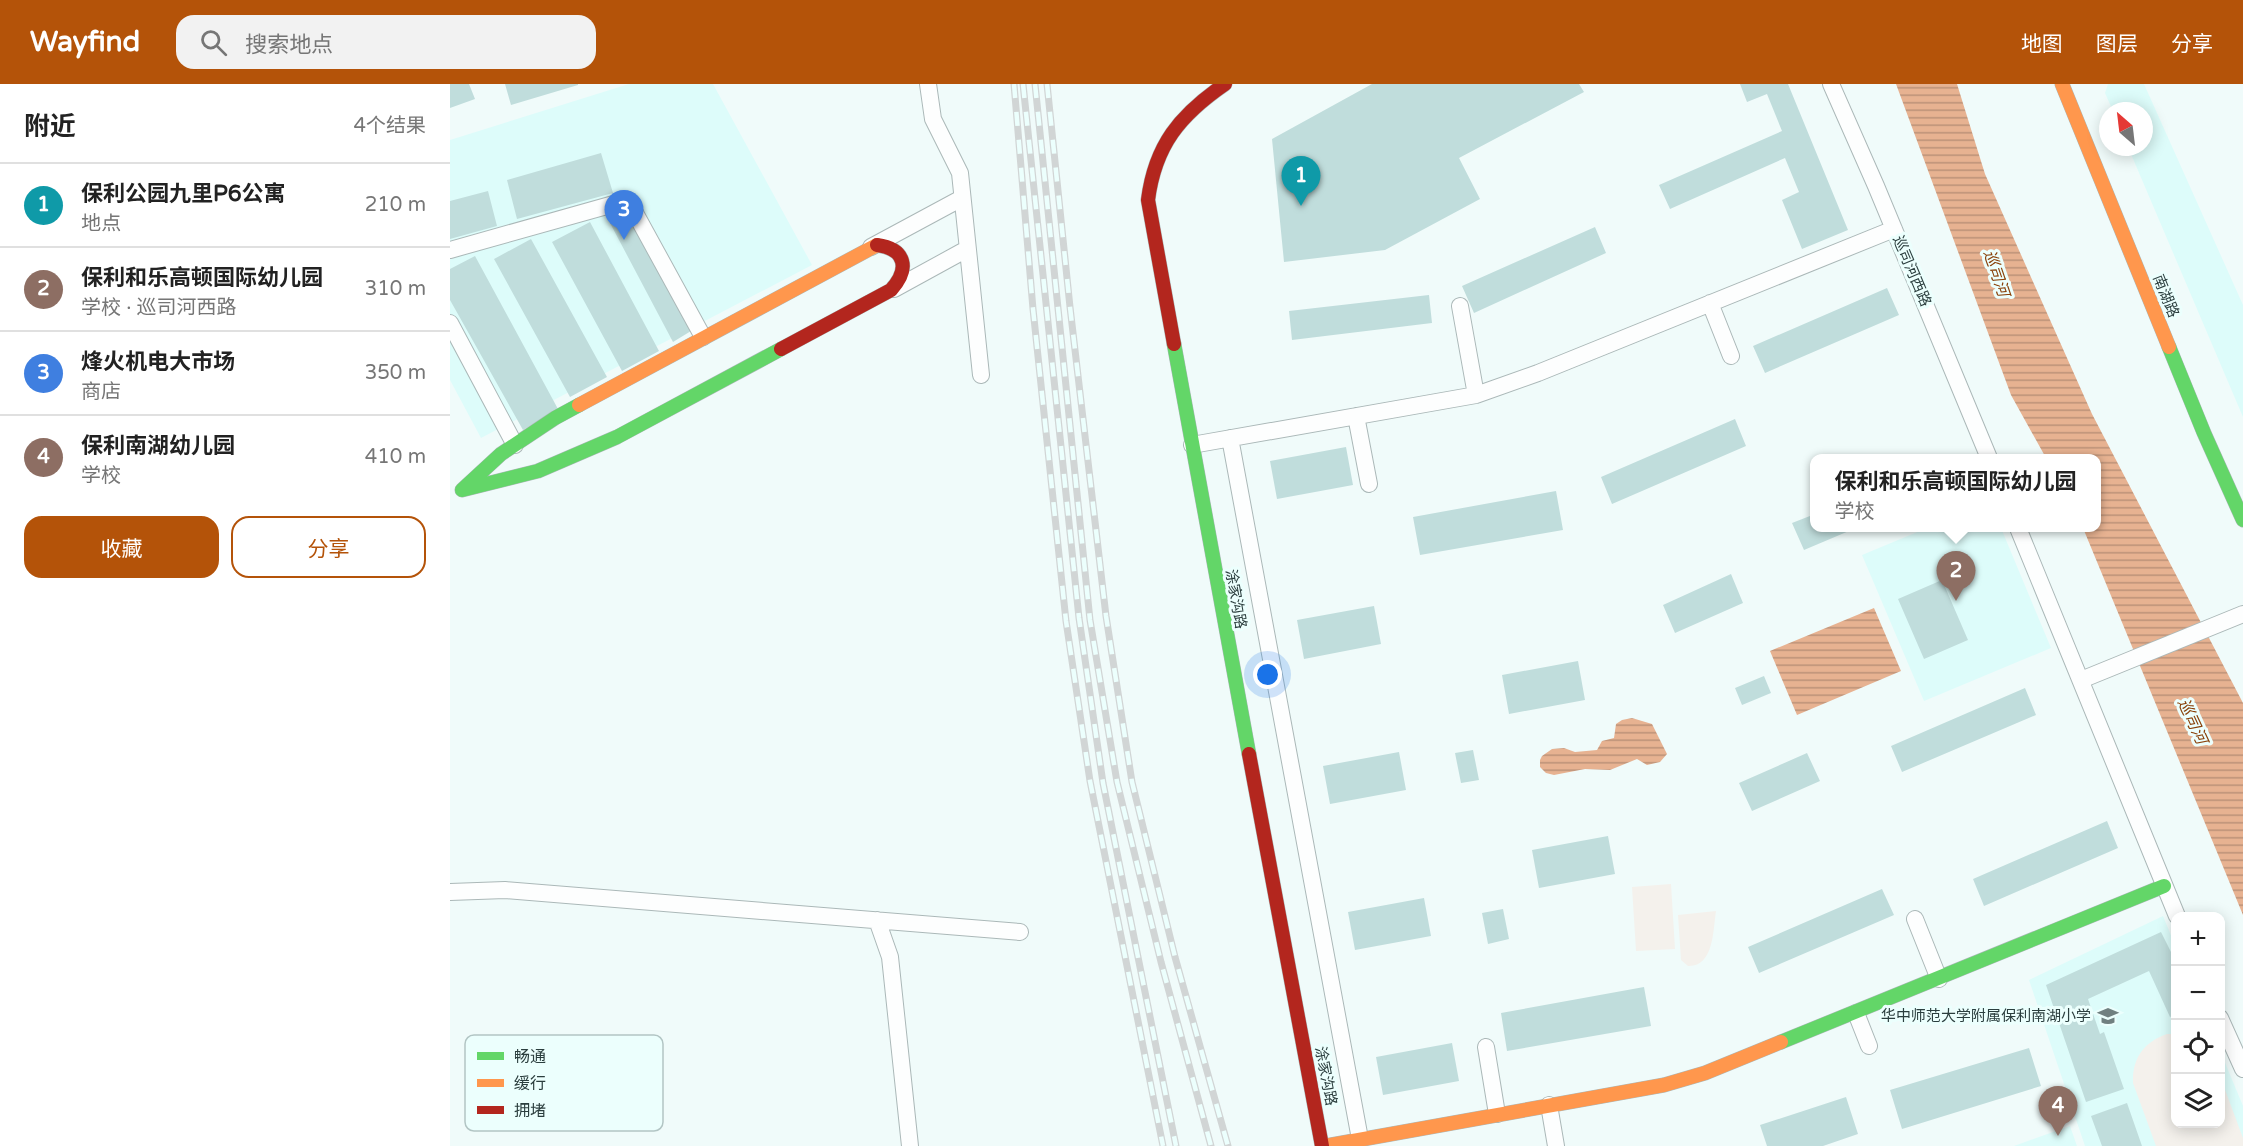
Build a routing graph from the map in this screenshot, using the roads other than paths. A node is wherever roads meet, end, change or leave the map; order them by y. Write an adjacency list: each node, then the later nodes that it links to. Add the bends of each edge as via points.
1 (927, 84): 5 (street, via 933,119 960,174)
2 (1225, 84): 21 (street, 涂家沟路, via 1174,128 1149,178 1148,200)
3 (1831, 84): 6 (street, 巡司河西路)
4 (2062, 84): 25 (street, 南湖路)
5 (962, 198): 7 (street); 8 (street)
6 (1894, 229): 11 (street); 22 (street, 巡司河西路)
7 (869, 248): 10 (street, via 887,245 903,262 900,282); 14 (street)
8 (967, 249): 10 (street); 16 (street)
9 (450, 250): 14 (street, via 628,200)
10 (891, 290): 24 (street, via 606,442 538,471)
11 (1710, 303): 15 (street); 17 (street)
12 (1460, 306): 17 (street)
13 (450, 323): 20 (street)
14 (703, 337): 20 (street, via 555,418)
15 (1731, 356)
16 (981, 375)
17 (1476, 394): 18 (street)
18 (1356, 416): 19 (street); 23 (street)
19 (1230, 438): 21 (street); 43 (street)
20 (515, 445): 24 (street)
21 (1192, 445): 45 (street, 涂家沟路)
22 (1987, 454)
23 (1369, 484)
24 (456, 494)
25 (2243, 520)
26 (2020, 532): 28 (street)
27 (2243, 614): 28 (street)
28 (2081, 680): 29 (street)
29 (2164, 886): 31 (street); 35 (street)
30 (450, 892): 33 (street, via 505,890)
31 (2175, 912)
32 (1915, 919): 35 (street)
33 (877, 920): 34 (street); 44 (street, via 890,957)
34 (1020, 932)
35 (1939, 979): 36 (street)
36 (1856, 1013): 38 (street); 41 (street, via 1705,1073)
37 (2221, 1020): 40 (street)
38 (1869, 1046)
39 (1486, 1047): 42 (street)
40 (2243, 1070)
41 (1549, 1105): 42 (street); 46 (street)
42 (1497, 1114): 43 (street)
43 (1360, 1139): 45 (street)
44 (910, 1146)
45 (1324, 1146)
46 (1556, 1146)

